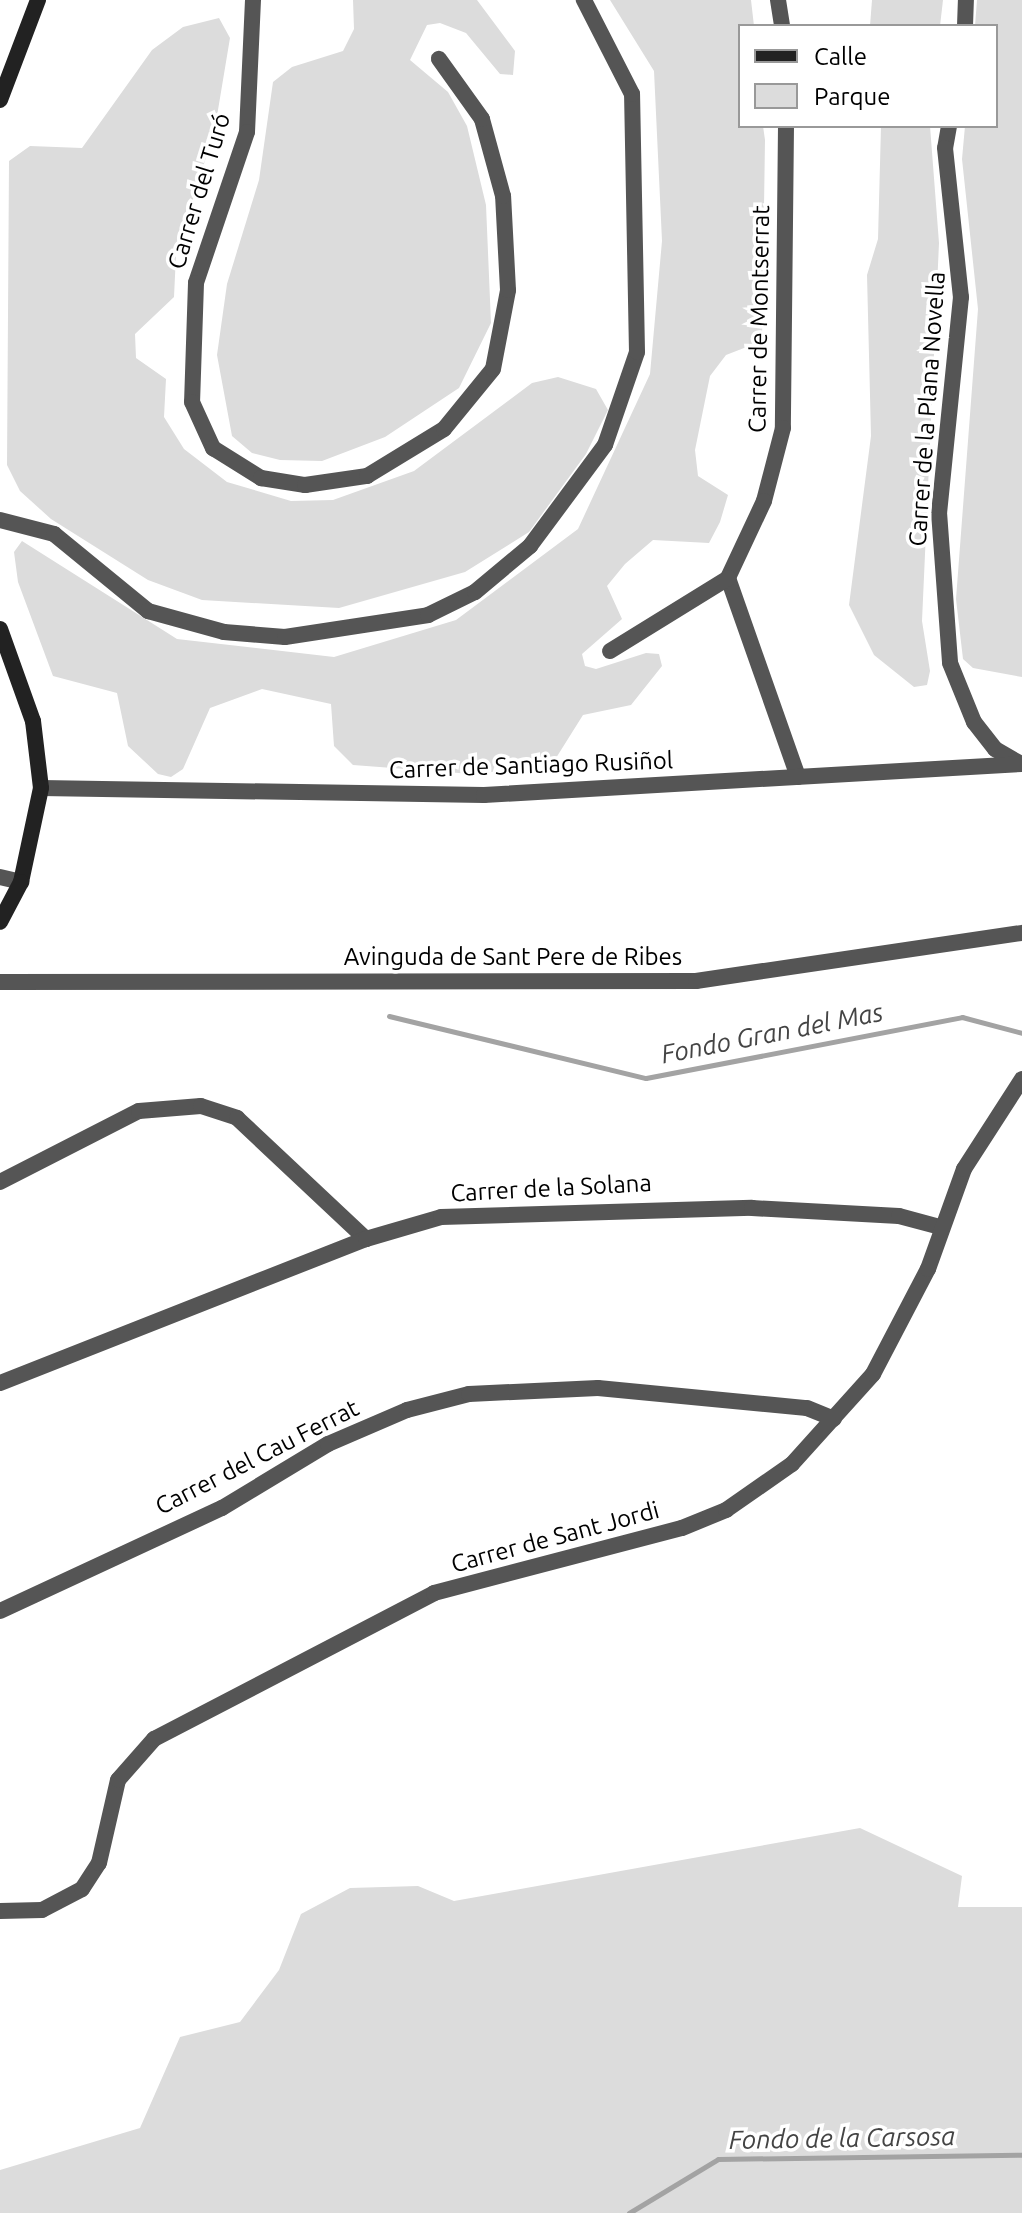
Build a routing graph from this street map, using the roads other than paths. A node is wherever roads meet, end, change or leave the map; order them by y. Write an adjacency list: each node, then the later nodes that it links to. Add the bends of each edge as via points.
1 (38, 0): 9 (street)
2 (253, 0): 8 (street, Carrer del Turó, via 247,132 196,283 192,402 213,448 261,478 305,485 367,476 444,429 493,369 508,290 503,196 482,119)
3 (584, 0): 12 (street, via 632,94 637,352 605,445 530,546 475,592 428,615 285,637 224,632 148,611 54,534)
4 (778, 0): 6 (street)
5 (966, 0): 7 (street)
6 (782, 24)
7 (965, 24)
8 (439, 59)
9 (0, 100)
10 (786, 128): 13 (street, Carrer de Montserrat, via 783,428 764,501)
11 (949, 128): 16 (street, Carrer de la Plana Novella, via 945,148 961,297 939,512 950,663 974,722 995,749)
12 (0, 520)
13 (728, 578): 15 (street); 17 (street)
14 (0, 629): 18 (street, via 33,721)
15 (610, 651)
16 (1021, 764): 17 (street, Carrer de Santiago Rusiñol)
17 (798, 777): 18 (street, Carrer de Santiago Rusiñol, via 484,795)
18 (41, 788): 20 (street)
19 (0, 877): 20 (street)
20 (21, 882): 21 (street)
21 (0, 922)
22 (1022, 933): 23 (street, Avinguda de Sant Pere de Ribes, via 696,981)
23 (0, 982)
24 (1022, 1079): 26 (street, Carrer de Sant Jordi, via 983,1131)
25 (0, 1182): 27 (street, via 139,1111 201,1106 237,1118)
26 (940, 1227): 27 (street, Carrer de la Solana, via 899,1216 622,1207 441,1217); 29 (street, Carrer de Sant Jordi, via 892,1341)
27 (366, 1239): 28 (street, Carrer de la Solana)
28 (0, 1383)
29 (834, 1419): 30 (street, Carrer del Cau Ferrat, via 807,1408 598,1388 469,1394 407,1410 328,1444 222,1508); 31 (street, Carrer de Sant Jordi, via 792,1464 726,1510 636,1542 434,1593 154,1739 118,1780 92,1877 42,1910)
30 (0, 1611)
31 (0, 1911)

